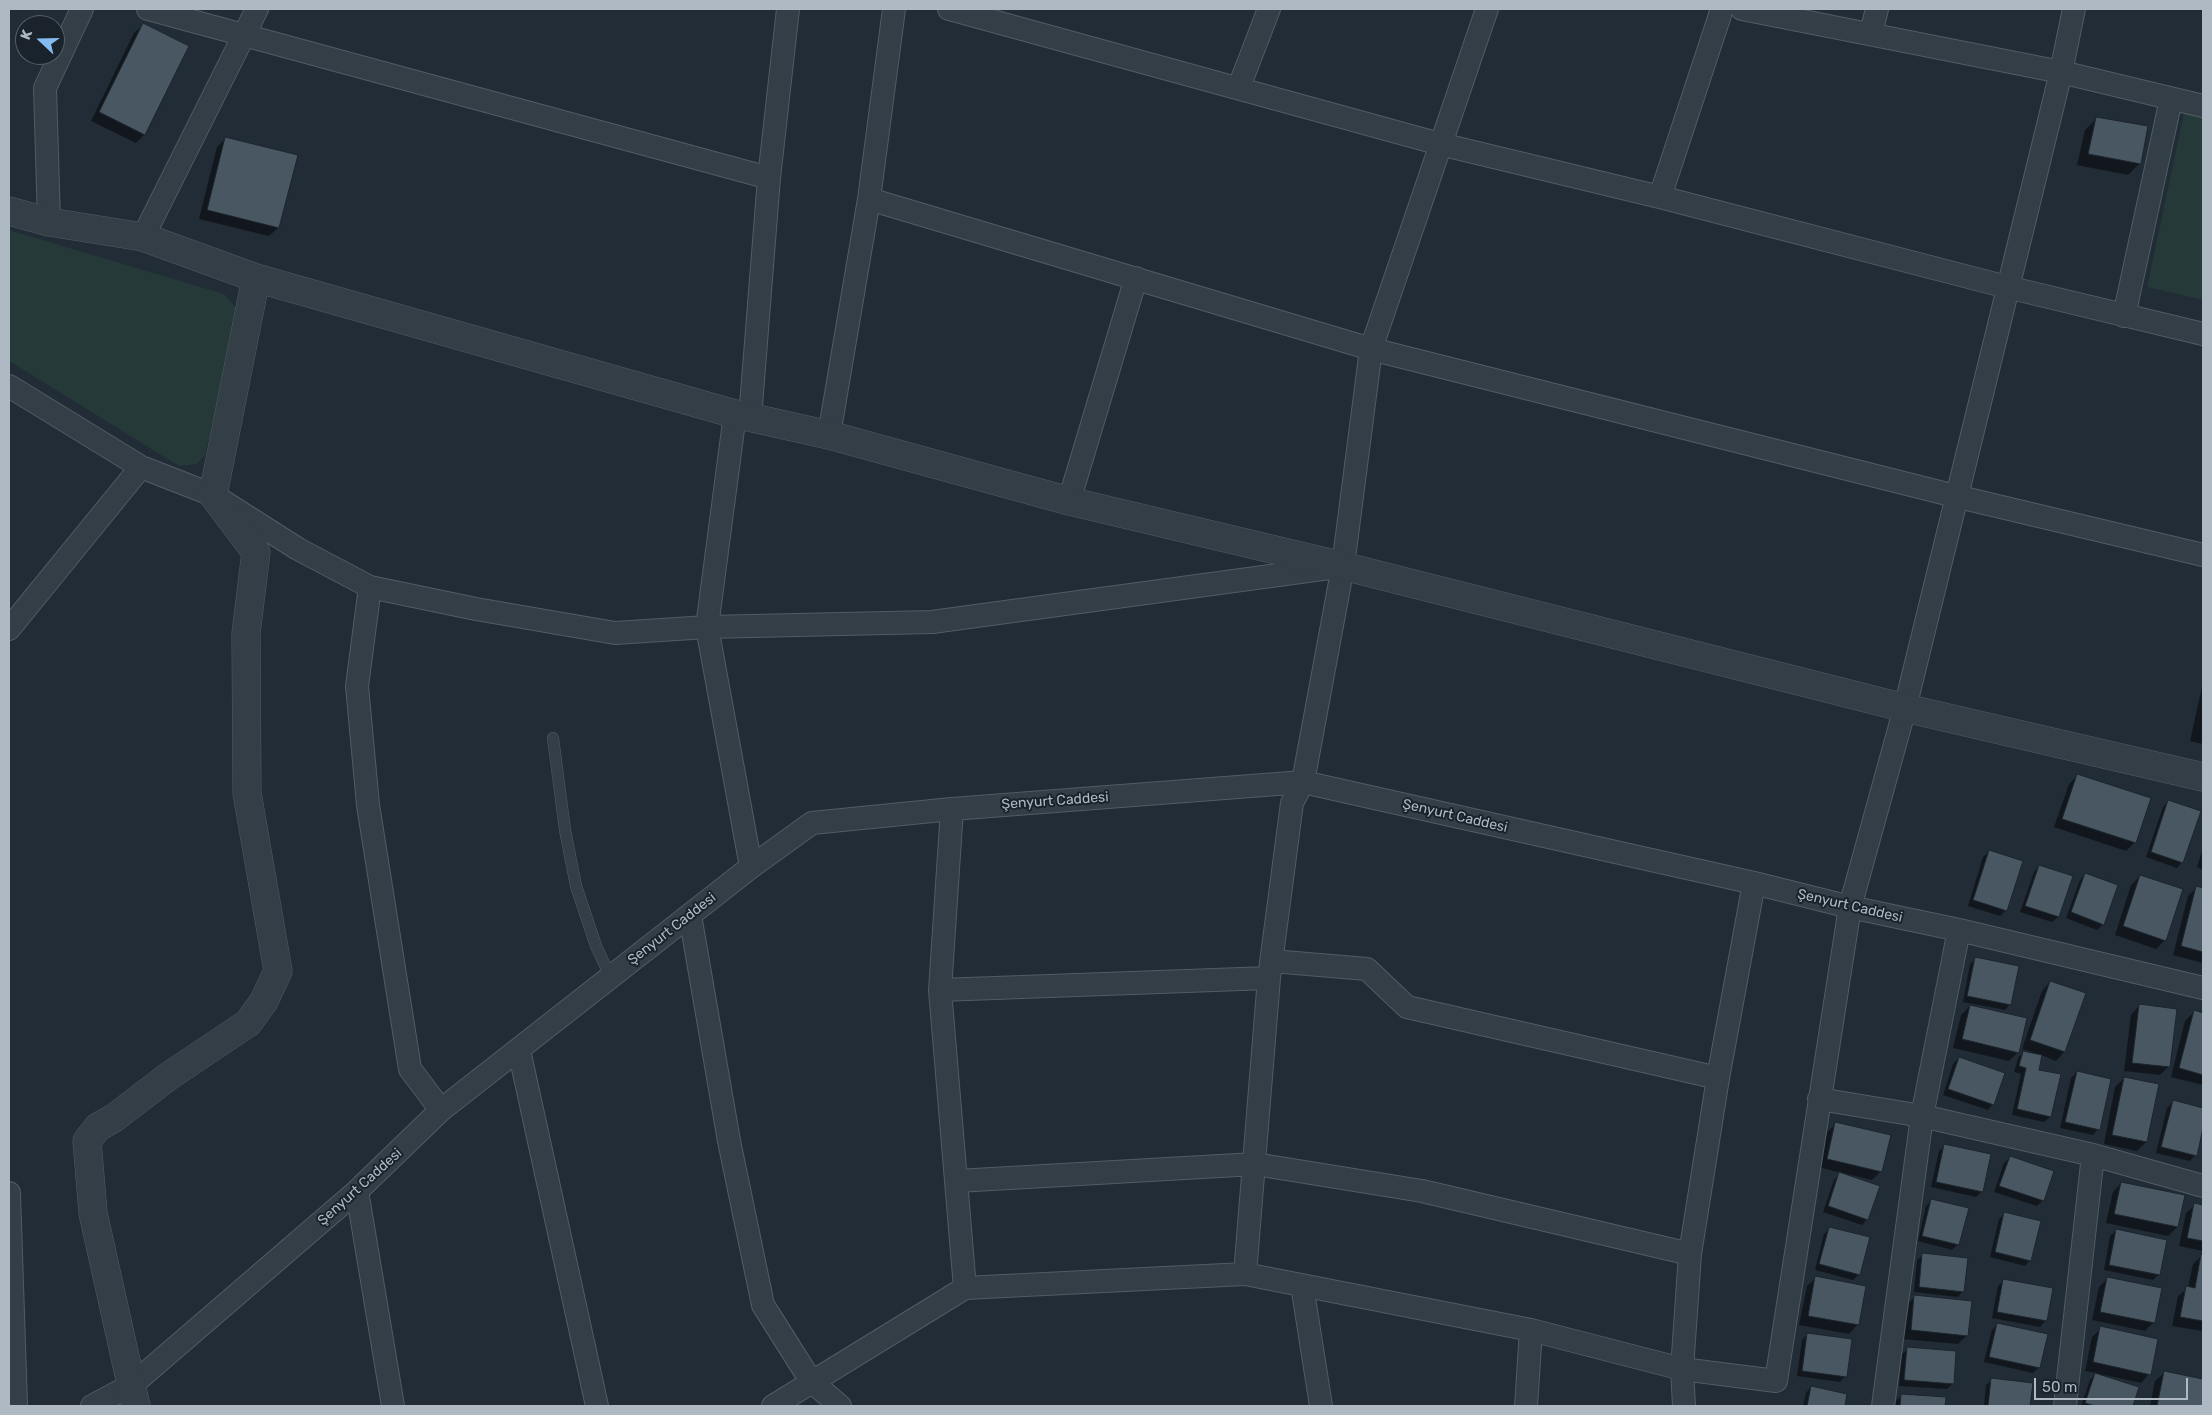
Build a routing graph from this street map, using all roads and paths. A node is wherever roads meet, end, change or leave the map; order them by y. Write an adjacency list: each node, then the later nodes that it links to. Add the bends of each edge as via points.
1 (82, 9): 24 (street, via 44,88)
2 (148, 9): 14 (street)
3 (257, 9): 14 (street)
4 (788, 9): 20 (street)
5 (894, 9): 22 (street)
6 (950, 9): 16 (street)
7 (1269, 9): 16 (street)
8 (1487, 9): 19 (street)
9 (1722, 9): 21 (street)
10 (1742, 9): 13 (street)
11 (1876, 9): 13 (street)
12 (2074, 9): 15 (street)
13 (1871, 33): 15 (street)
14 (243, 35): 20 (street); 25 (street)
15 (2061, 72): 17 (street); 28 (street)
16 (1239, 87): 19 (street)
17 (2172, 100): 18 (street); 29 (street)
18 (2203, 106)
19 (1440, 144): 21 (street); 31 (street)
20 (769, 178): 33 (street)
21 (1660, 197): 28 (street)
22 (869, 198): 27 (street); 34 (street)
23 (9, 211): 24 (street)
24 (49, 222): 25 (street)
25 (144, 237): 26 (street)
26 (256, 278): 33 (street); 36 (street)
27 (1136, 278): 31 (street); 38 (street)
28 (2007, 287): 29 (street); 37 (street)
29 (2124, 316): 30 (street)
30 (2203, 334)
31 (1371, 349): 37 (street); 40 (street)
32 (9, 386): 35 (street)
33 (742, 416): 34 (street); 43 (street)
34 (829, 435): 38 (street)
35 (141, 467): 36 (street); 42 (street)
36 (212, 495): 41 (street, via 298,549); 76 (street, via 256,552 246,634 247,793 278,971 264,1001 248,1023 98,1127 87,1141 93,1213)
37 (1955, 496): 39 (street); 44 (street)
38 (1069, 501): 40 (street)
39 (2203, 555)
40 (1343, 566): 43 (street, via 932,622); 44 (street); 47 (street)
41 (370, 586): 43 (street, via 476,609 615,633); 61 (street, via 357,686 368,805 410,1069)
42 (12, 620)
43 (707, 627): 49 (street)
44 (1905, 708): 46 (street); 51 (street)
45 (553, 738): 55 (lane, via 564,830 574,877 584,914)
46 (2203, 777)
47 (1303, 782): 48 (street, Şenyurt Caddesi); 50 (street, Şenyurt Caddesi); 54 (street, via 1292,803)
48 (952, 809): 49 (street, Şenyurt Caddesi, via 812,823); 57 (street)
49 (751, 867): 52 (street, Şenyurt Caddesi)
50 (1754, 883): 51 (street, Şenyurt Caddesi); 59 (street)
51 (1850, 907): 53 (street, Şenyurt Caddesi); 60 (street)
52 (690, 915): 55 (street, Şenyurt Caddesi); 75 (street, via 729,1140 763,1305)
53 (1959, 930): 56 (street, Şenyurt Caddesi); 62 (street)
54 (1270, 969): 57 (street); 59 (street, via 1367,970 1407,1007); 64 (street)
55 (611, 978): 58 (street, Şenyurt Caddesi)
56 (2203, 988)
57 (940, 990): 65 (street)
58 (519, 1050): 61 (street, Şenyurt Caddesi); 80 (street)
59 (1718, 1078): 69 (street)
60 (1819, 1098): 62 (street); 74 (street, via 1776,1381)
61 (441, 1110): 67 (street, Şenyurt Caddesi)
62 (1922, 1116): 63 (street); 86 (street)
63 (2093, 1155): 66 (street); 87 (street)
64 (1255, 1164): 65 (street); 69 (street, via 1422,1191); 70 (street)
65 (957, 1181): 72 (street)
66 (2203, 1186)
67 (357, 1191): 76 (street, Şenyurt Caddesi); 79 (street)
68 (9, 1193): 77 (street)
69 (1690, 1254): 74 (street)
70 (1245, 1274): 71 (street); 72 (street)
71 (1302, 1285): 73 (street); 83 (street)
72 (965, 1288): 75 (street)
73 (1530, 1330): 74 (street); 84 (street)
74 (1682, 1369): 85 (street)
75 (811, 1381): 81 (street); 82 (street)
76 (134, 1395): 78 (street, Şenyurt Caddesi)
77 (16, 1406)
78 (92, 1406)
79 (393, 1406)
80 (597, 1406)
81 (773, 1406)
82 (840, 1406)
83 (1321, 1406)
84 (1526, 1406)
85 (1684, 1406)
86 (1884, 1406)
87 (2065, 1406)

